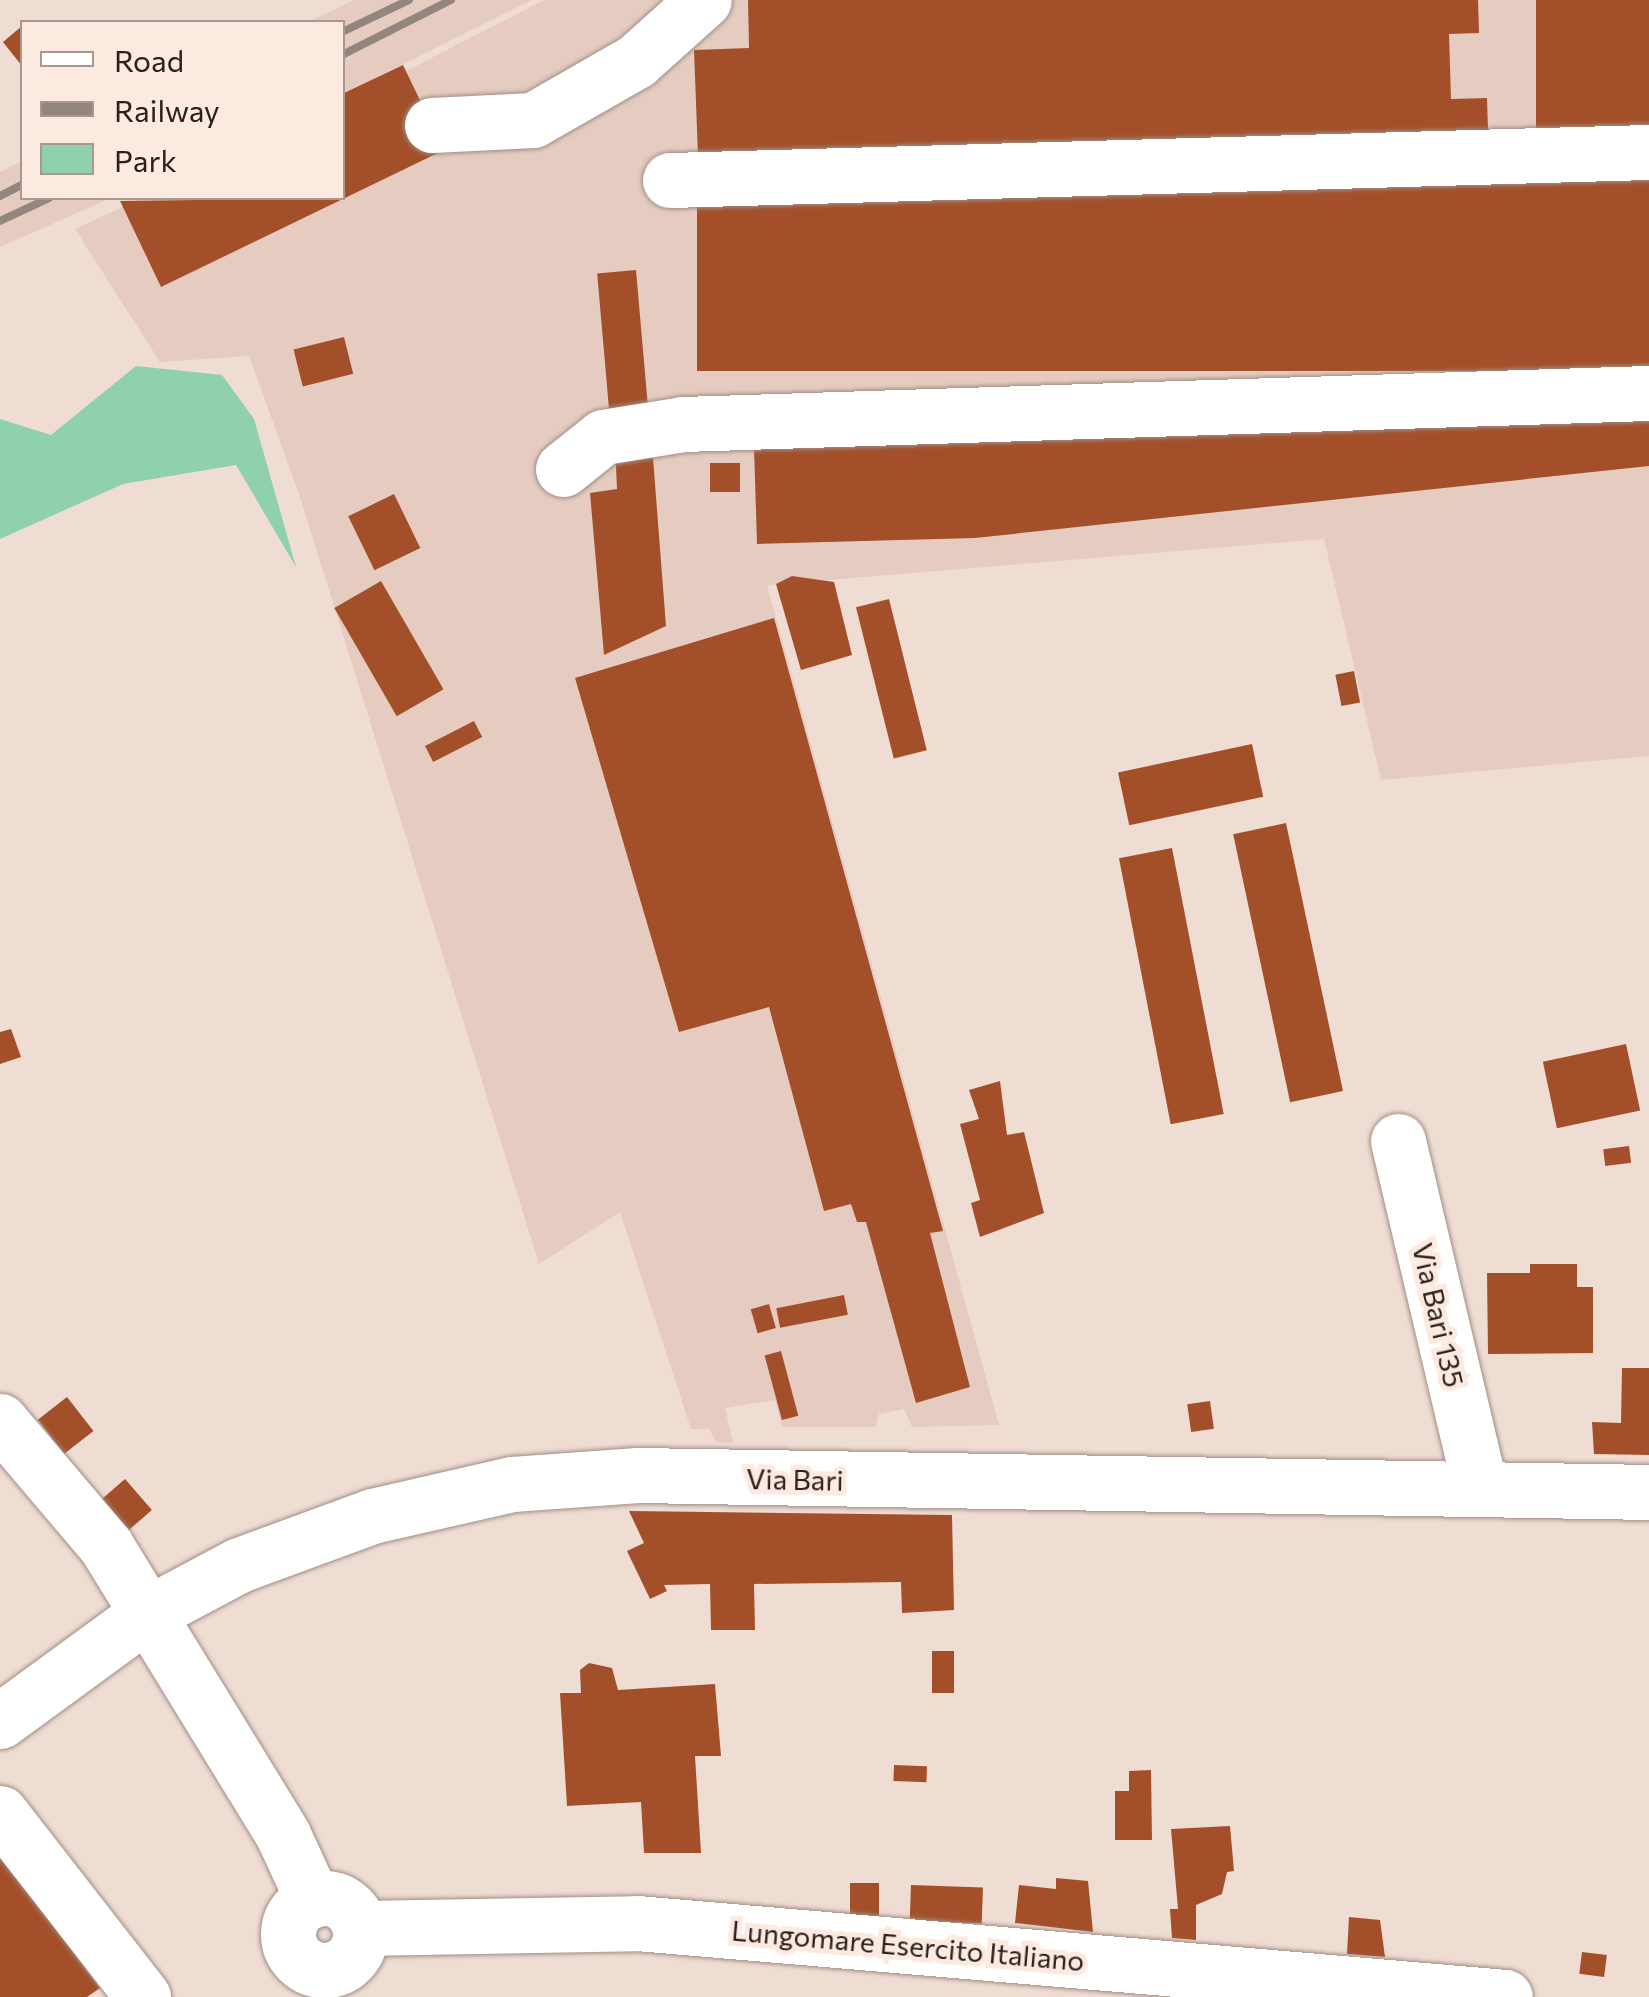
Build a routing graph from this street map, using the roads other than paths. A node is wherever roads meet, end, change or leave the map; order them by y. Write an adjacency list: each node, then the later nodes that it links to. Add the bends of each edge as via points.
1 (704, 0): 2 (street, via 636,61 532,120)
2 (432, 125)
3 (1649, 152): 4 (street)
4 (670, 180)
5 (1649, 393): 6 (street, via 683,424 602,436)
6 (563, 469)
7 (1398, 1141): 9 (street, Via Bari 135)
8 (4, 1432): 11 (street, via 106,1546)
9 (1480, 1488): 10 (street, Via Bari); 11 (street, Via Bari, via 638,1476 512,1484 372,1516 239,1566)
10 (1649, 1492)
11 (145, 1615): 12 (street, Via Bari); 14 (street, via 284,1835)
12 (0, 1721)
13 (0, 1812): 18 (street)
14 (313, 1900): 15 (street, via 343,1903); 16 (street, via 294,1914 288,1936)
15 (360, 1928): 16 (street, via 344,1965); 17 (street, Lungomare Esercito Italiano, via 638,1923)
16 (315, 1983)
17 (1343, 1990): 19 (street, Lungomare Esercito Italiano)
18 (137, 1995)
19 (1469, 1996)

